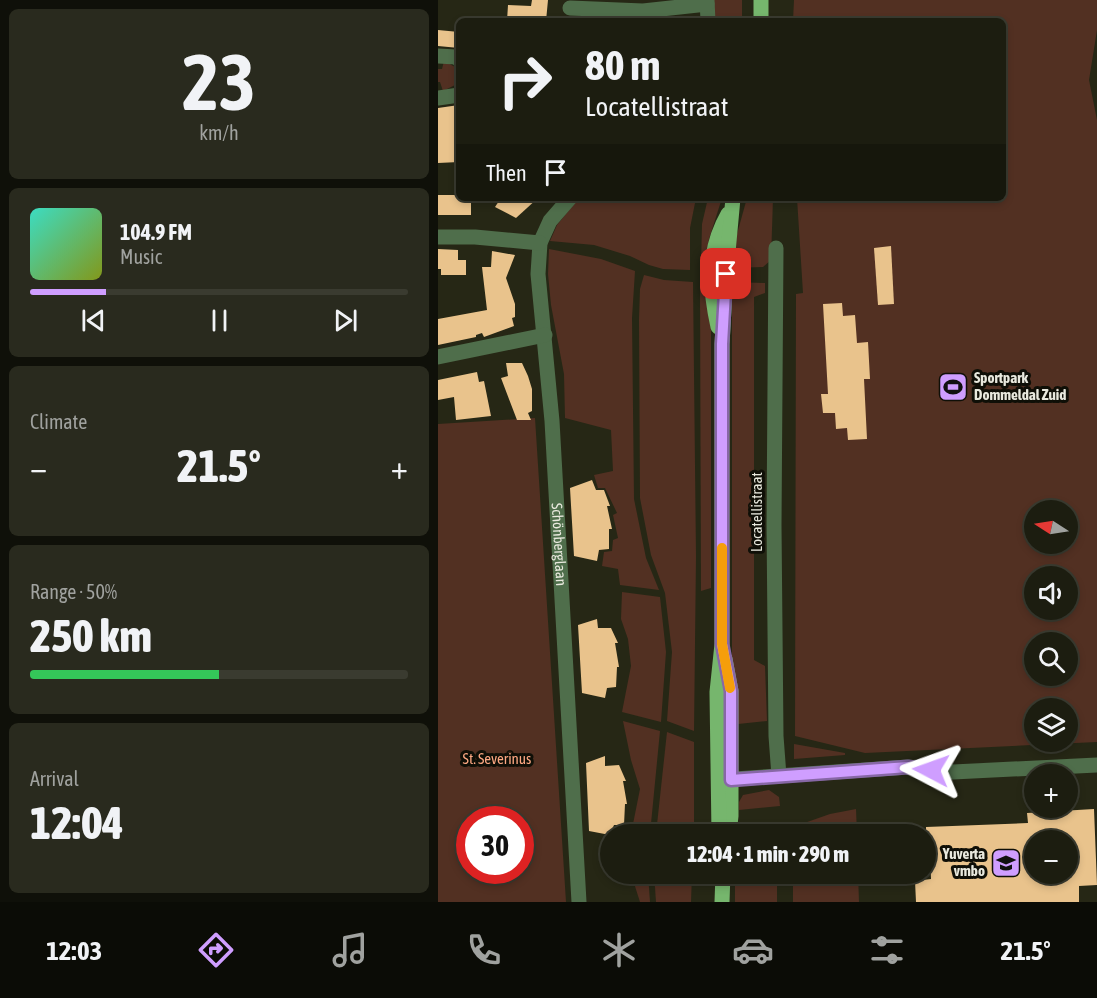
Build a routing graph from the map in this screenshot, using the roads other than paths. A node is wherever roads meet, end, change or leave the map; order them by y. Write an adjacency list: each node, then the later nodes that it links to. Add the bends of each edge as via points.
1 (761, 0): 5 (main road)
2 (707, 2): 3 (street, via 643,11); 4 (street)
3 (570, 8)
4 (708, 18)
5 (761, 18)
6 (438, 56): 7 (street)
7 (456, 57)
8 (456, 95): 9 (street)
9 (438, 98)
10 (567, 201): 13 (street, Schönberglaan, via 550,221)
11 (732, 203): 19 (main road, via 722,344 722,644 717,692)
12 (438, 237): 13 (street)
13 (540, 243): 15 (street, Schönberglaan, via 538,274)
14 (776, 248): 18 (street, Locatellistraat, via 774,537)
15 (545, 335): 16 (street); 23 (street, Schönberglaan)
16 (438, 357)
17 (1097, 765): 18 (street, via 953,772 908,767)
18 (779, 776): 19 (street)
19 (724, 780): 20 (main road); 21 (main road)
20 (720, 824)
21 (728, 824)
22 (723, 884): 24 (main road)
23 (579, 902)
24 (722, 902)

